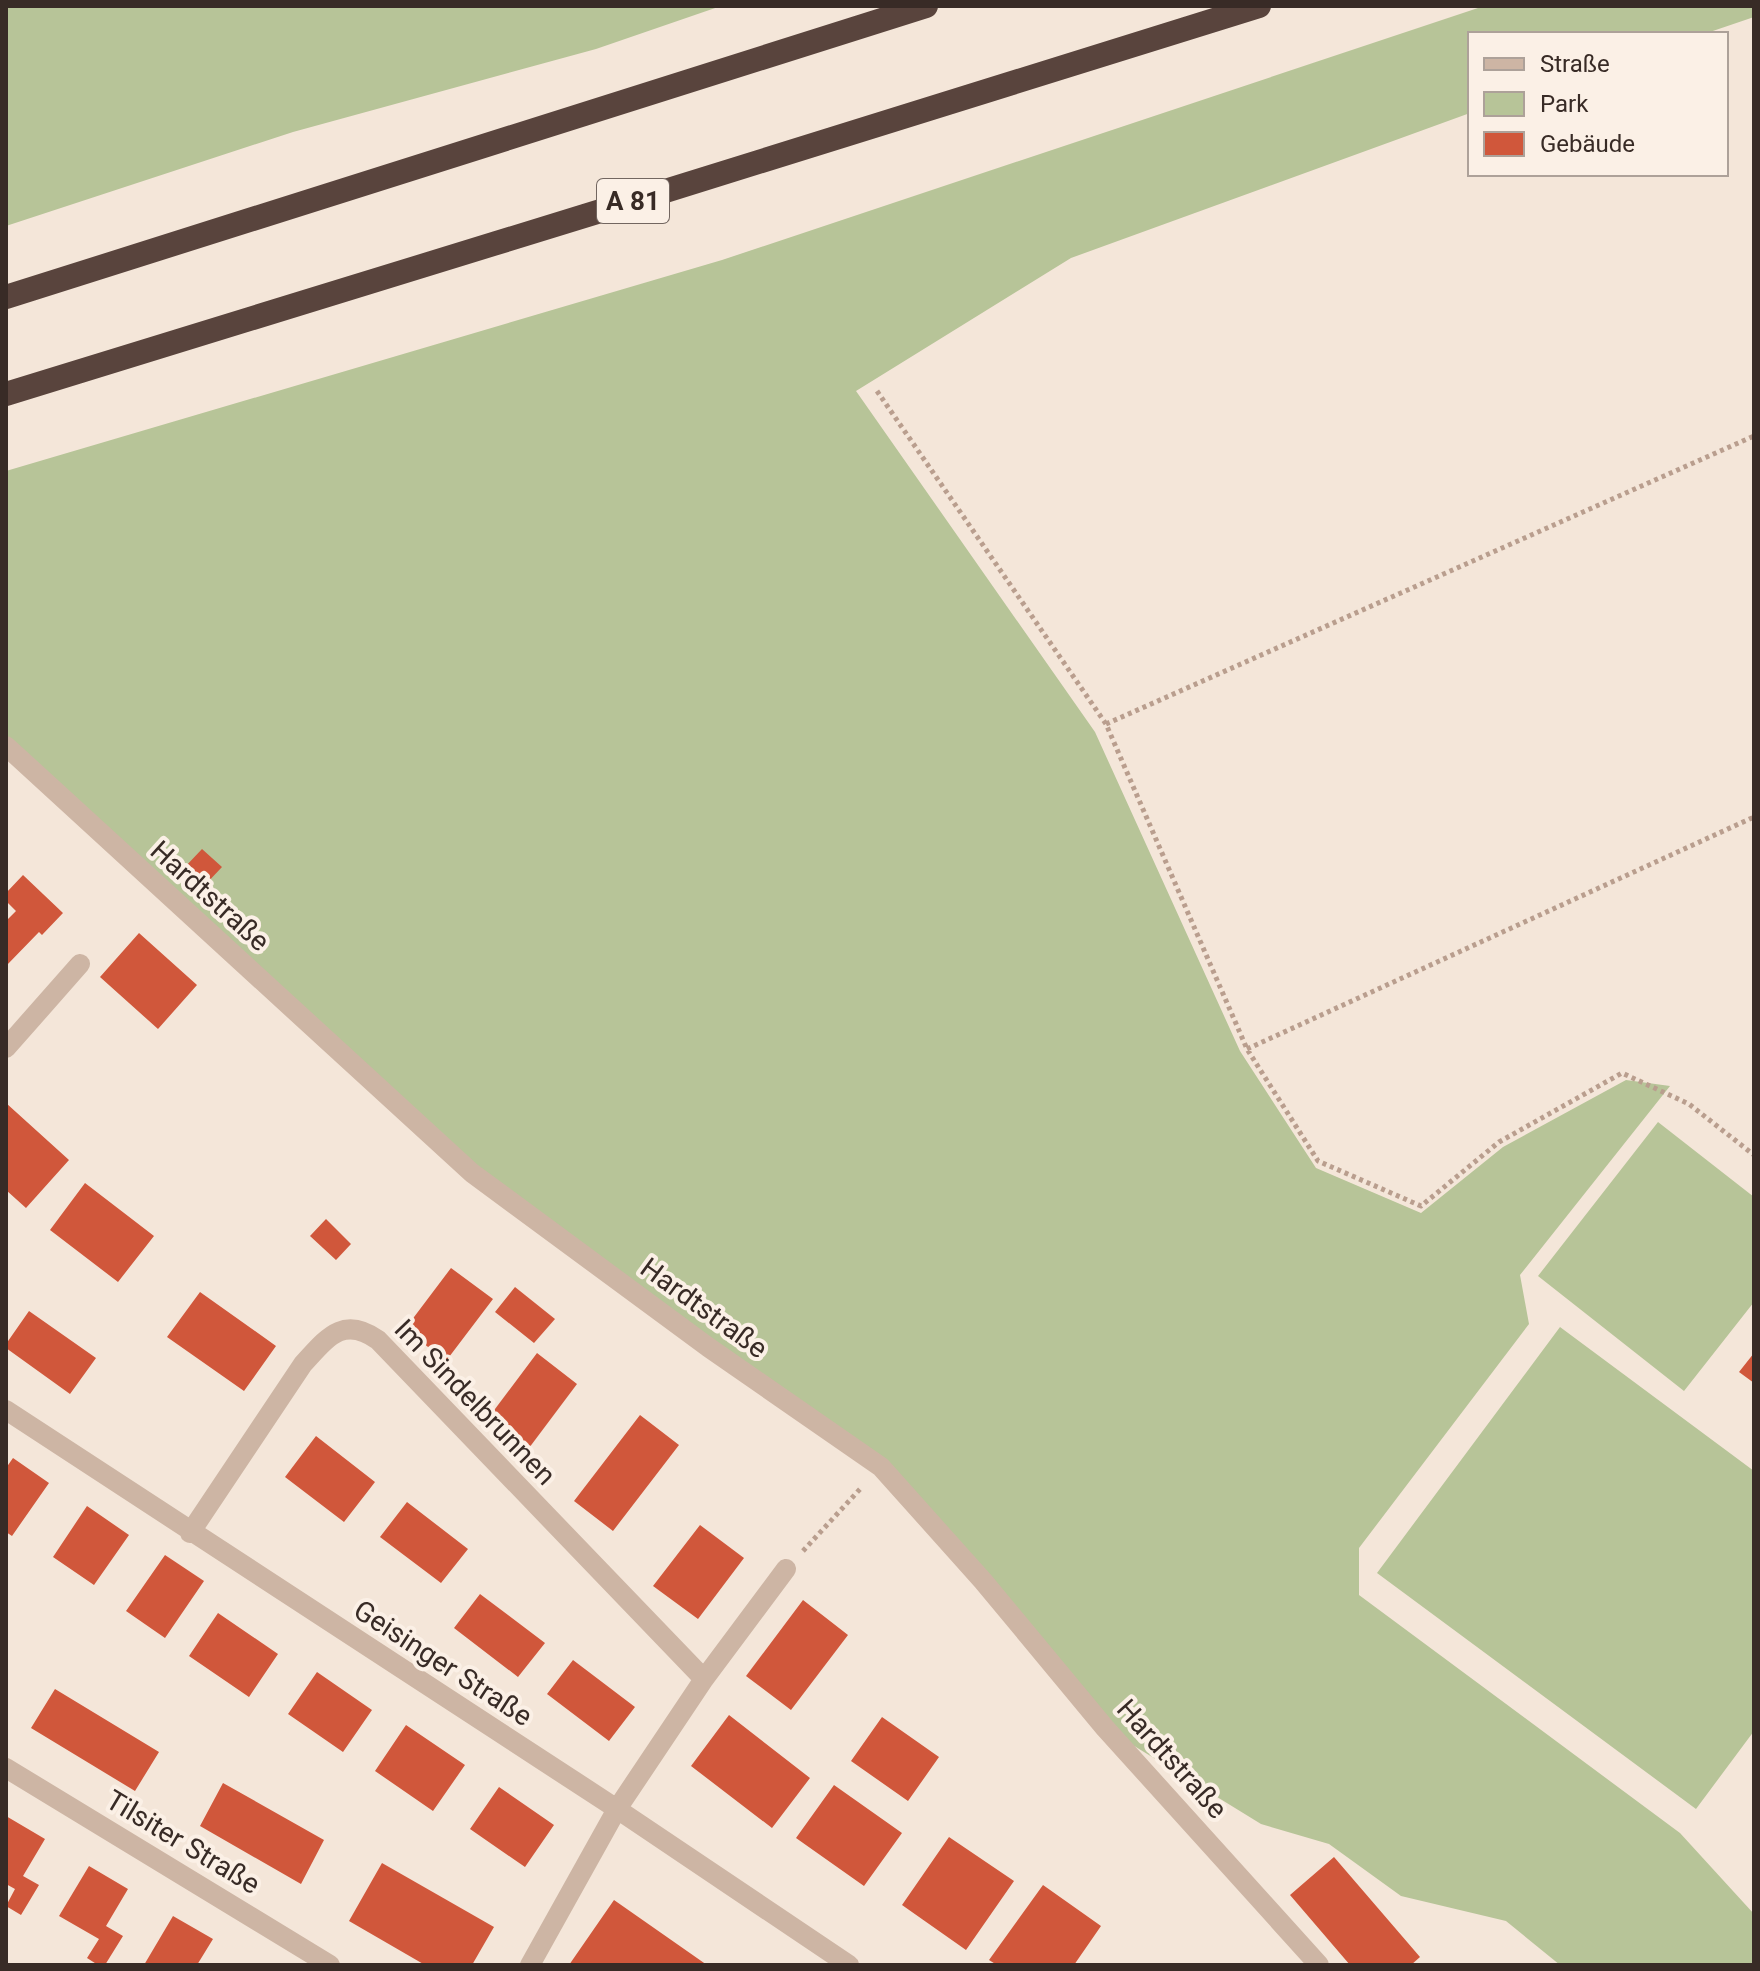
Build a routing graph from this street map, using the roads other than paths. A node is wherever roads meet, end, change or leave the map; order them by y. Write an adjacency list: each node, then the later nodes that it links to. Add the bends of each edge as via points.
1 (926, 6): 3 (highway)
2 (1259, 6): 4 (highway, A 81)
3 (6, 297)
4 (6, 394)
5 (6, 746): 17 (street, Hardtstraße, via 472,1173 881,1467 1105,1728)
6 (80, 964): 7 (street)
7 (6, 1048)
8 (6, 1410): 9 (street, Geisinger Straße)
9 (190, 1533): 11 (street, Im Sindelbrunnen, via 303,1364 345,1328 364,1330); 13 (street, Geisinger Straße)
10 (786, 1569): 11 (street)
11 (704, 1679): 13 (street)
12 (6, 1768): 14 (street, Tilsiter Straße)
13 (617, 1809): 15 (street); 16 (street, Geisinger Straße)
14 (330, 1965)
15 (530, 1965)
16 (849, 1965)
17 (1319, 1965)

